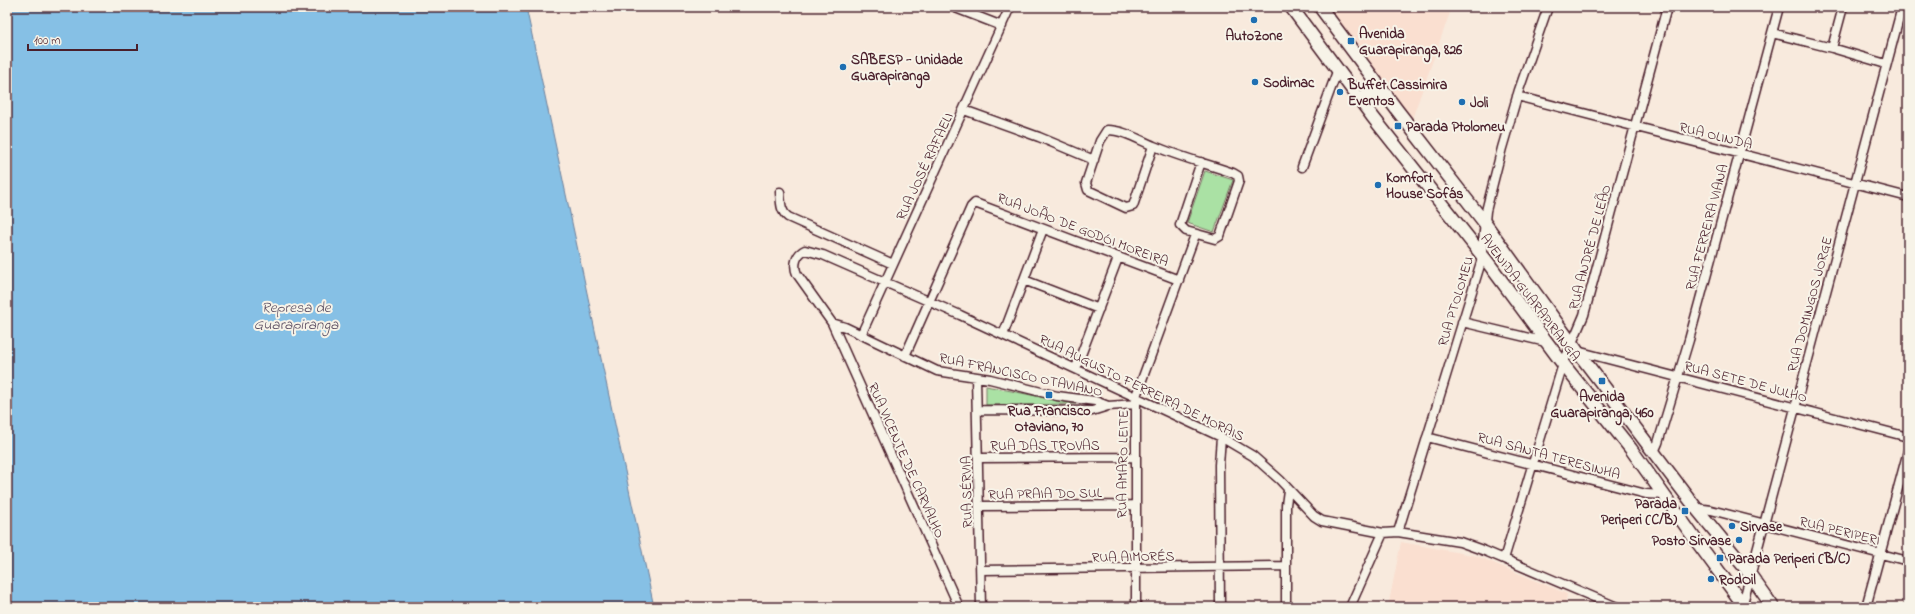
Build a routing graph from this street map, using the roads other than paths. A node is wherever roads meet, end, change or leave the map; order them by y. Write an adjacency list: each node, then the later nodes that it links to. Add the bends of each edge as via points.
1 (953, 7): 10 (street)
2 (1010, 7): 10 (street, RUA JOSÉ RAFAELI)
3 (1291, 7): 14 (main road, AVENIDA GUARAPIRANGA)
4 (1320, 7): 15 (main road, AVENIDA GUARAPIRANGA)
5 (1548, 7): 16 (street, RUA PTOLOMEU)
6 (1667, 7): 19 (street, RUA ANDRÉ DE LEÃO)
7 (1779, 7): 11 (street, RUA FERREIRA VIANA)
8 (1843, 7): 12 (street)
9 (1902, 7): 13 (street, RUA DOMINGOS JORGE)
10 (1002, 26): 18 (street, RUA JOSÉ RAFAELI)
11 (1772, 33): 12 (street); 21 (street, RUA FERREIRA VIANA)
12 (1832, 48): 13 (street)
13 (1886, 64): 25 (street, RUA DOMINGOS JORGE)
14 (1338, 69): 17 (main road, AVENIDA GUARAPIRANGA); 24 (street)
15 (1386, 94): 17 (main road); 28 (main road, AVENIDA GUARAPIRANGA)
16 (1517, 96): 19 (street, RUA OLINDA); 28 (street, RUA PTOLOMEU)
17 (1358, 97): 32 (main road, AVENIDA GUARAPIRANGA)
18 (964, 110): 22 (street, via 1039,136); 34 (street, RUA JOSÉ RAFAELI)
19 (1635, 128): 21 (street, RUA OLINDA); 45 (street, RUA ANDRÉ DE LEÃO)
20 (1153, 146): 22 (street, via 1136,137 1107,130 1100,141); 22 (street, via 1133,206 1126,208 1088,190 1086,183); 23 (street)
21 (1739, 154): 25 (street, RUA OLINDA); 50 (street, RUA FERREIRA VIANA)
22 (1094, 160)
23 (1201, 162): 30 (street, via 1180,222 1182,229); 30 (street, via 1238,176 1238,184 1220,236 1212,239)
24 (1302, 167)
25 (1854, 182): 27 (street, RUA OLINDA); 53 (street, RUA DOMINGOS JORGE)
26 (780, 192): 34 (street, via 781,207 788,217)
27 (1908, 197)
28 (1484, 222): 32 (street, RUA PTOLOMEU); 45 (main road, AVENIDA GUARAPIRANGA)
29 (1043, 229): 33 (street, RUA JOÃO DE GODÓI MOREIRA); 35 (street); 38 (street, RUA JOÃO DE GODÓI MOREIRA, via 977,203 971,207)
30 (1195, 235): 36 (street, RUA AMARO LEITE)
31 (802, 252): 37 (street, RUA AUGUSTO FERREIRA DE MORAIS, via 813,251); 41 (street, RUA VICENTE DE CARVALHO, via 797,257 794,268)
32 (1483, 257): 40 (street, RUA PTOLOMEU); 44 (main road, AVENIDA GUARAPIRANGA)
33 (1118, 258): 36 (street, RUA JOÃO DE GODÓI MOREIRA); 39 (street)
34 (893, 264): 37 (street, RUA JOSÉ RAFAELI)
35 (1024, 280): 39 (street); 43 (street)
36 (1179, 280): 51 (street, RUA AMARO LEITE)
37 (884, 283): 38 (street, RUA AUGUSTO FERREIRA DE MORAIS); 42 (street, RUA JOSÉ RAFAELI)
38 (929, 302): 43 (street, RUA AUGUSTO FERREIRA DE MORAIS); 46 (street)
39 (1099, 309): 48 (street)
40 (1462, 322): 44 (street); 56 (street, RUA PTOLOMEU)
41 (832, 324): 42 (street, RUA FRANCISCO OTAVIANO); 80 (street, RUA VICENTE DE CARVALHO)
42 (861, 335): 46 (street, RUA FRANCISCO OTAVIANO)
43 (1003, 335): 48 (street, RUA AUGUSTO FERREIRA DE MORAIS)
44 (1546, 342): 47 (main road, AVENIDA GUARAPIRANGA)
45 (1575, 348): 47 (street, RUA ANDRÉ DE LEÃO); 50 (street, RUA SETE DE JULHO); 59 (main road, AVENIDA GUARAPIRANGA)
46 (905, 356): 49 (street, RUA FRANCISCO OTAVIANO, via 937,371)
47 (1563, 364): 62 (street, RUA ANDRÉ DE LEÃO); 64 (main road, AVENIDA GUARAPIRANGA)
48 (1076, 368): 51 (street, RUA AUGUSTO FERREIRA DE MORAIS)
49 (976, 377): 52 (street, RUA FRANCISCO OTAVIANO, via 1057,396 1095,401); 54 (street, RUA SÉRVIA)
50 (1678, 377): 53 (street, RUA SETE DE JULHO); 59 (street, RUA FERREIRA VIANA)
51 (1136, 400): 52 (street, RUA FRANCISCO OTAVIANO); 55 (street, RUA AUGUSTO FERREIRA DE MORAIS); 60 (street, RUA AMARO LEITE)
52 (1108, 406): 54 (street, via 1092,410)
53 (1795, 407): 57 (street, RUA SETE DE JULHO); 68 (street, RUA DOMINGOS JORGE)
54 (977, 410): 61 (street, RUA SÉRVIA)
55 (1222, 437): 63 (street, RUA AUGUSTO FERREIRA DE MORAIS, via 1253,456); 75 (street, via 1219,465)
56 (1427, 437): 62 (street, RUA SANTA TERESINHA); 69 (street, RUA PTOLOMEU)
57 (1908, 437)
58 (1908, 451): 71 (street)
59 (1654, 452): 67 (main road, AVENIDA GUARAPIRANGA)
60 (1135, 457): 61 (street, RUA DAS TROVAS); 65 (street, RUA AMARO LEITE)
61 (979, 458): 66 (street, RUA SÉRVIA)
62 (1532, 464): 64 (street, RUA SANTA TERESINHA, via 1646,494); 72 (street, RUA ANDRÉ DE LEÃO)
63 (1288, 490): 70 (street, RUA AUGUSTO FERREIRA DE MORAIS, via 1322,521); 74 (street)
64 (1665, 495): 79 (main road, AVENIDA GUARAPIRANGA)
65 (1135, 505): 66 (street, RUA PRAIA DO SUL); 76 (street, RUA AMARO LEITE)
66 (979, 506): 77 (street, RUA SÉRVIA)
67 (1696, 508): 68 (street, RUA PERIPERI); 78 (main road, AVENIDA GUARAPIRANGA)
68 (1765, 524): 71 (street, RUA PERIPERI); 78 (street, RUA DOMINGOS JORGE)
69 (1398, 532): 70 (street, RUA AUGUSTO FERREIRA DE MORAIS); 72 (street, RUA AUGUSTO FERREIRA DE MORAIS, via 1460,542)
70 (1383, 533): 85 (street)
71 (1881, 553): 73 (street, RUA PERIPERI); 88 (street)
72 (1504, 559): 86 (street, RUA AUGUSTO FERREIRA DE MORAIS)
73 (1908, 561)
74 (1286, 566): 75 (street, RUA AIMORÉS); 84 (street)
75 (1220, 568): 76 (street, RUA AIMORÉS); 83 (street)
76 (1135, 569): 77 (street, RUA AIMORÉS); 82 (street, RUA AMARO LEITE)
77 (981, 570): 81 (street, RUA SÉRVIA)
78 (1751, 578): 79 (street, RUA DOMINGOS JORGE); 87 (main road, AVENIDA GUARAPIRANGA)
79 (1743, 606)
80 (959, 607)
81 (981, 607)
82 (1136, 607)
83 (1220, 607)
84 (1286, 607)
85 (1350, 607)
86 (1617, 607)
87 (1772, 607)
88 (1866, 607)

